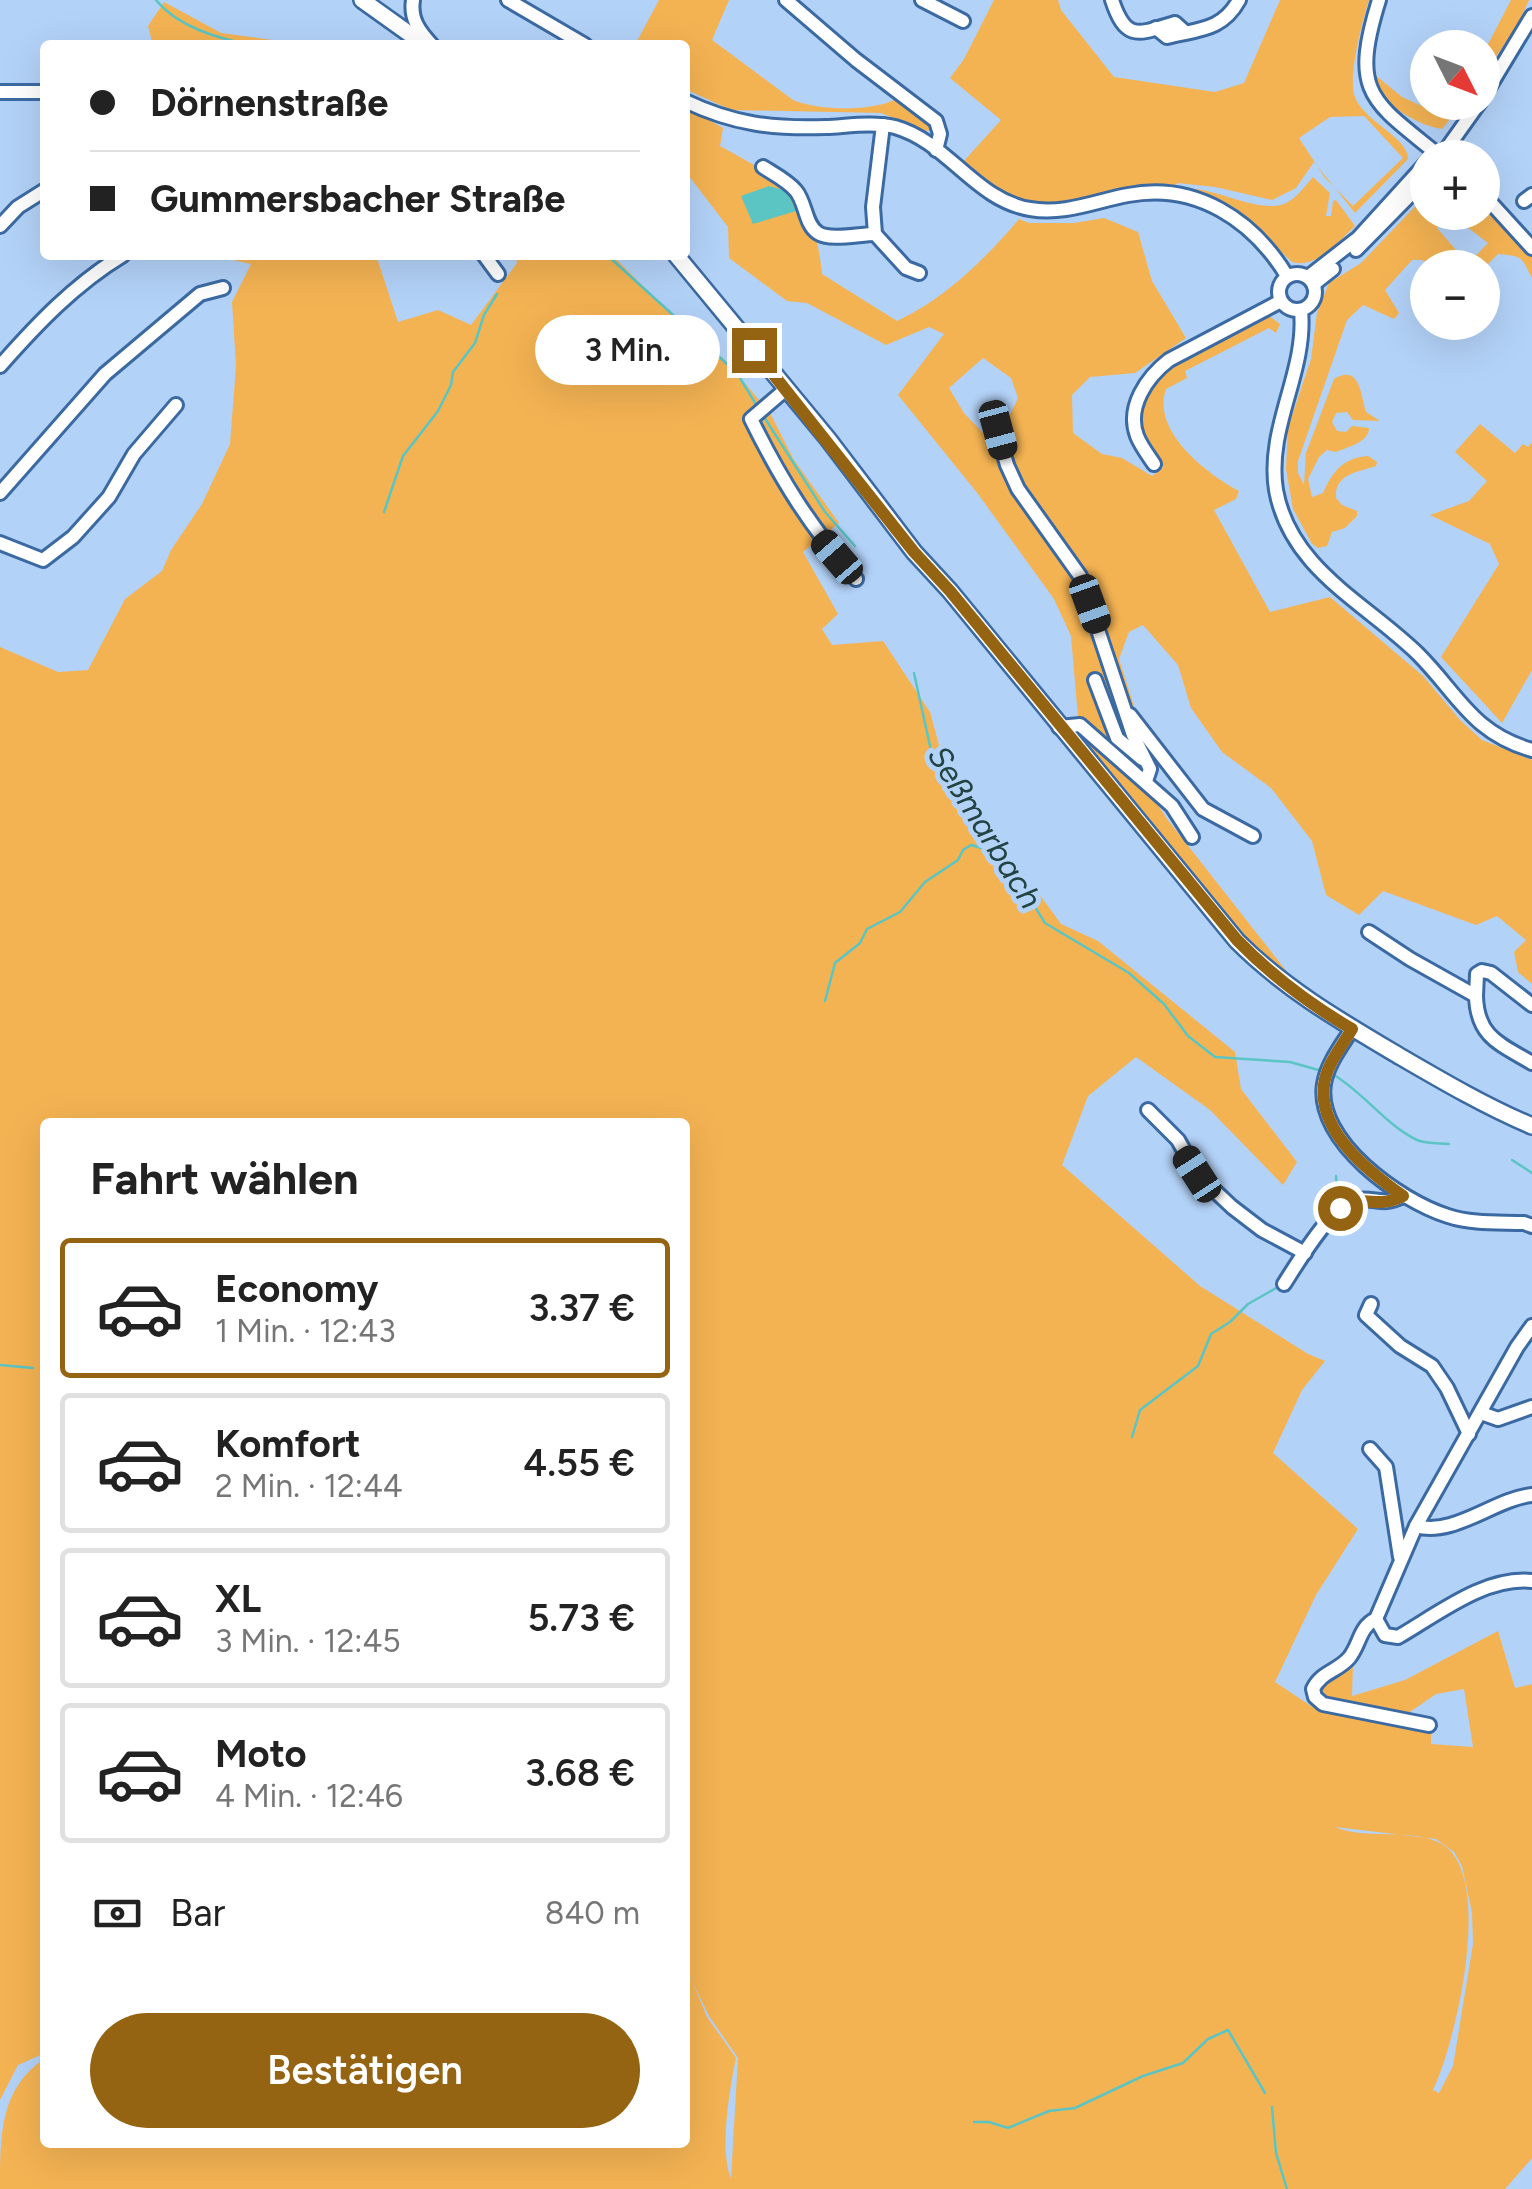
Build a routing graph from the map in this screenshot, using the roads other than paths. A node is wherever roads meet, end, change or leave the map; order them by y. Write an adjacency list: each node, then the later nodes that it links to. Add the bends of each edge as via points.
1 (413, 0): 12 (street, via 412,15)
2 (508, 0): 13 (street)
3 (786, 0): 22 (street, via 936,120)
4 (922, 0): 10 (street)
5 (1112, 0): 6 (street, via 1127,30 1136,34 1175,23 1185,32 1220,24)
6 (1239, 0)
7 (1379, 0): 20 (street, via 1365,74 1370,93)
8 (373, 3): 11 (main road)
9 (1532, 16): 14 (street)
10 (963, 21)
11 (421, 40)
12 (425, 40)
13 (576, 40)
14 (1500, 69)
15 (0, 92): 16 (street)
16 (40, 92)
17 (690, 103): 19 (street, via 753,124)
18 (1467, 120): 21 (street)
19 (883, 125): 22 (street); 29 (street)
20 (1418, 140)
21 (1452, 140)
22 (936, 150): 36 (street, via 988,193 1018,207 1072,210 1149,193 1199,200 1255,233)
23 (763, 166): 29 (street, via 794,188 817,233)
24 (1410, 183): 37 (street)
25 (40, 193): 28 (street)
26 (1410, 195): 37 (street, via 1361,247)
27 (1500, 212): 30 (street)
28 (0, 226)
29 (875, 234): 35 (street)
30 (1532, 248)
31 (116, 260): 41 (street, via 72,292)
32 (488, 260): 34 (street)
33 (680, 260): 42 (main road)
34 (498, 274)
35 (919, 274)
36 (1287, 276): 37 (street); 39 (street)
37 (1311, 281): 40 (street, via 1314,298)
38 (223, 288): 46 (street, via 200,294 105,374)
39 (1281, 301): 40 (street); 45 (street, via 1153,372 1136,404 1136,434)
40 (1301, 310): 52 (street, via 1301,353 1275,454 1277,493 1297,543 1328,580 1420,656 1488,732)
41 (0, 366)
42 (786, 390): 48 (street, via 751,419 796,504); 51 (main road)
43 (176, 405): 47 (street, via 134,454 109,497 56,551 43,560)
44 (998, 430): 50 (street, via 1018,489 1080,576)
45 (1154, 464)
46 (0, 493)
47 (0, 543)
48 (856, 579)
49 (1095, 680): 53 (street, via 1117,738)
50 (1125, 710): 53 (street); 55 (street, via 1203,810)
51 (1058, 726): 54 (street, via 1080,726); 60 (main road, via 1262,966)
52 (1532, 750)
53 (1145, 760): 54 (street)
54 (1146, 781): 56 (street)
55 (1252, 836)
56 (1192, 837)
57 (1369, 932): 58 (street)
58 (1476, 996): 59 (street, via 1482,971); 61 (street, via 1480,1026)
59 (1532, 1004)
60 (1352, 1029): 63 (main road); 64 (street, via 1324,1084 1325,1110 1358,1159)
61 (1532, 1063)
62 (1148, 1110): 66 (street, via 1232,1208)
63 (1530, 1127)
64 (1403, 1196): 65 (street, via 1459,1219); 66 (street, via 1389,1203 1356,1199 1340,1208)
65 (1532, 1226)
66 (1305, 1253): 67 (street)
67 (1284, 1284)
68 (1371, 1304): 72 (street, via 1366,1315 1432,1366)
69 (1532, 1326): 71 (street)
70 (1532, 1407): 71 (street, via 1498,1418)
71 (1481, 1413): 72 (street)
72 (1468, 1434): 75 (street)
73 (1370, 1449): 76 (street, via 1386,1467)
74 (1532, 1495): 75 (street, via 1440,1528)
75 (1416, 1526): 76 (street)
76 (1400, 1560): 78 (street)
77 (1532, 1582): 78 (street, via 1490,1587 1398,1637 1384,1635)
78 (1376, 1619): 79 (street, via 1367,1623 1347,1662 1317,1680 1315,1698)
79 (1430, 1725)

